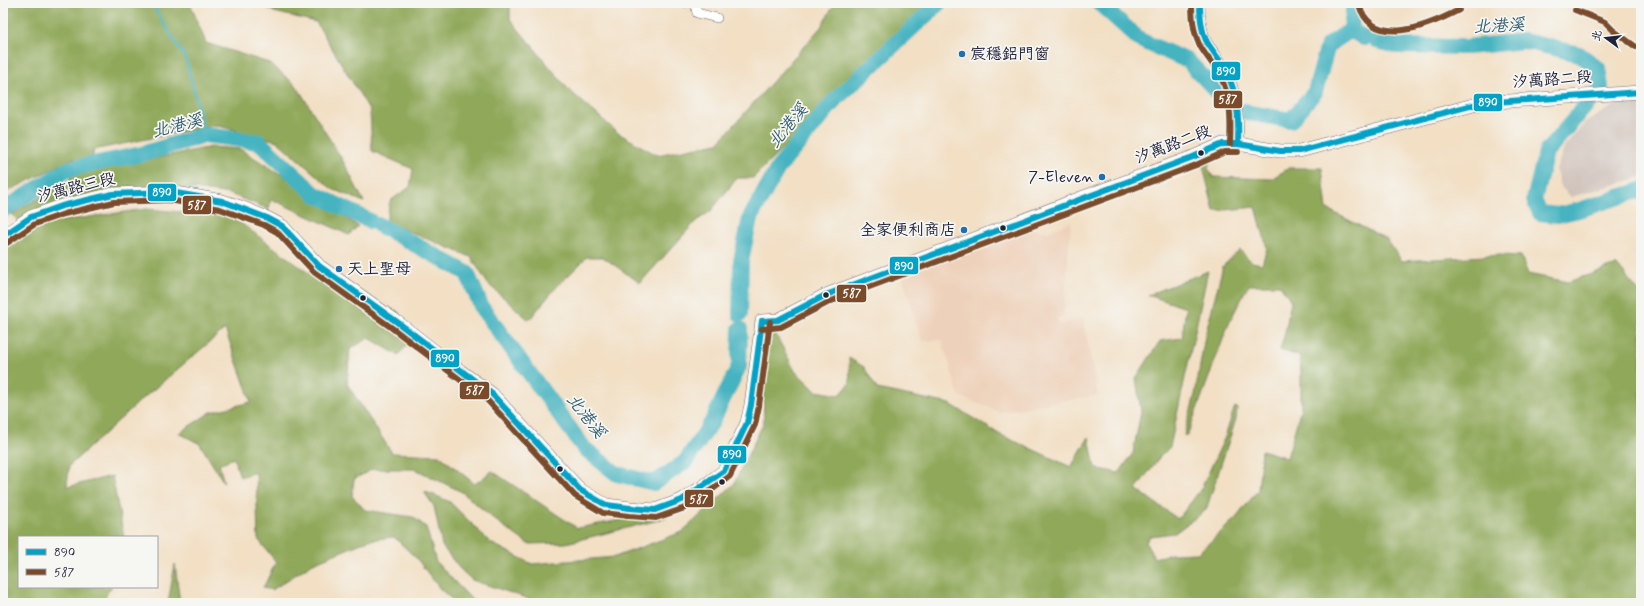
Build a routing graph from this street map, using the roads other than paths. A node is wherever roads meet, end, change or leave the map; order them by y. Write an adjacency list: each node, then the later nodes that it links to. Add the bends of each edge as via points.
1 (675, 3): 2 (street)
2 (684, 3)
3 (695, 3): 5 (street, via 697,13)
4 (1200, 3): 7 (street, via 1201,26 1226,70 1235,93 1240,125)
5 (717, 18)
6 (1641, 92): 7 (street, 汐萬路二段, via 1480,103 1299,151 1280,151)
7 (1238, 144): 9 (street, 汐萬路二段, via 1223,144 826,295 778,320)
8 (3, 236): 9 (street, 汐萬路三段, via 31,217 62,206 113,194 170,192 222,202 255,213 282,226 319,266 492,394 580,490 606,505 630,508 655,510 682,500 724,471 747,423)
9 (762, 321)

